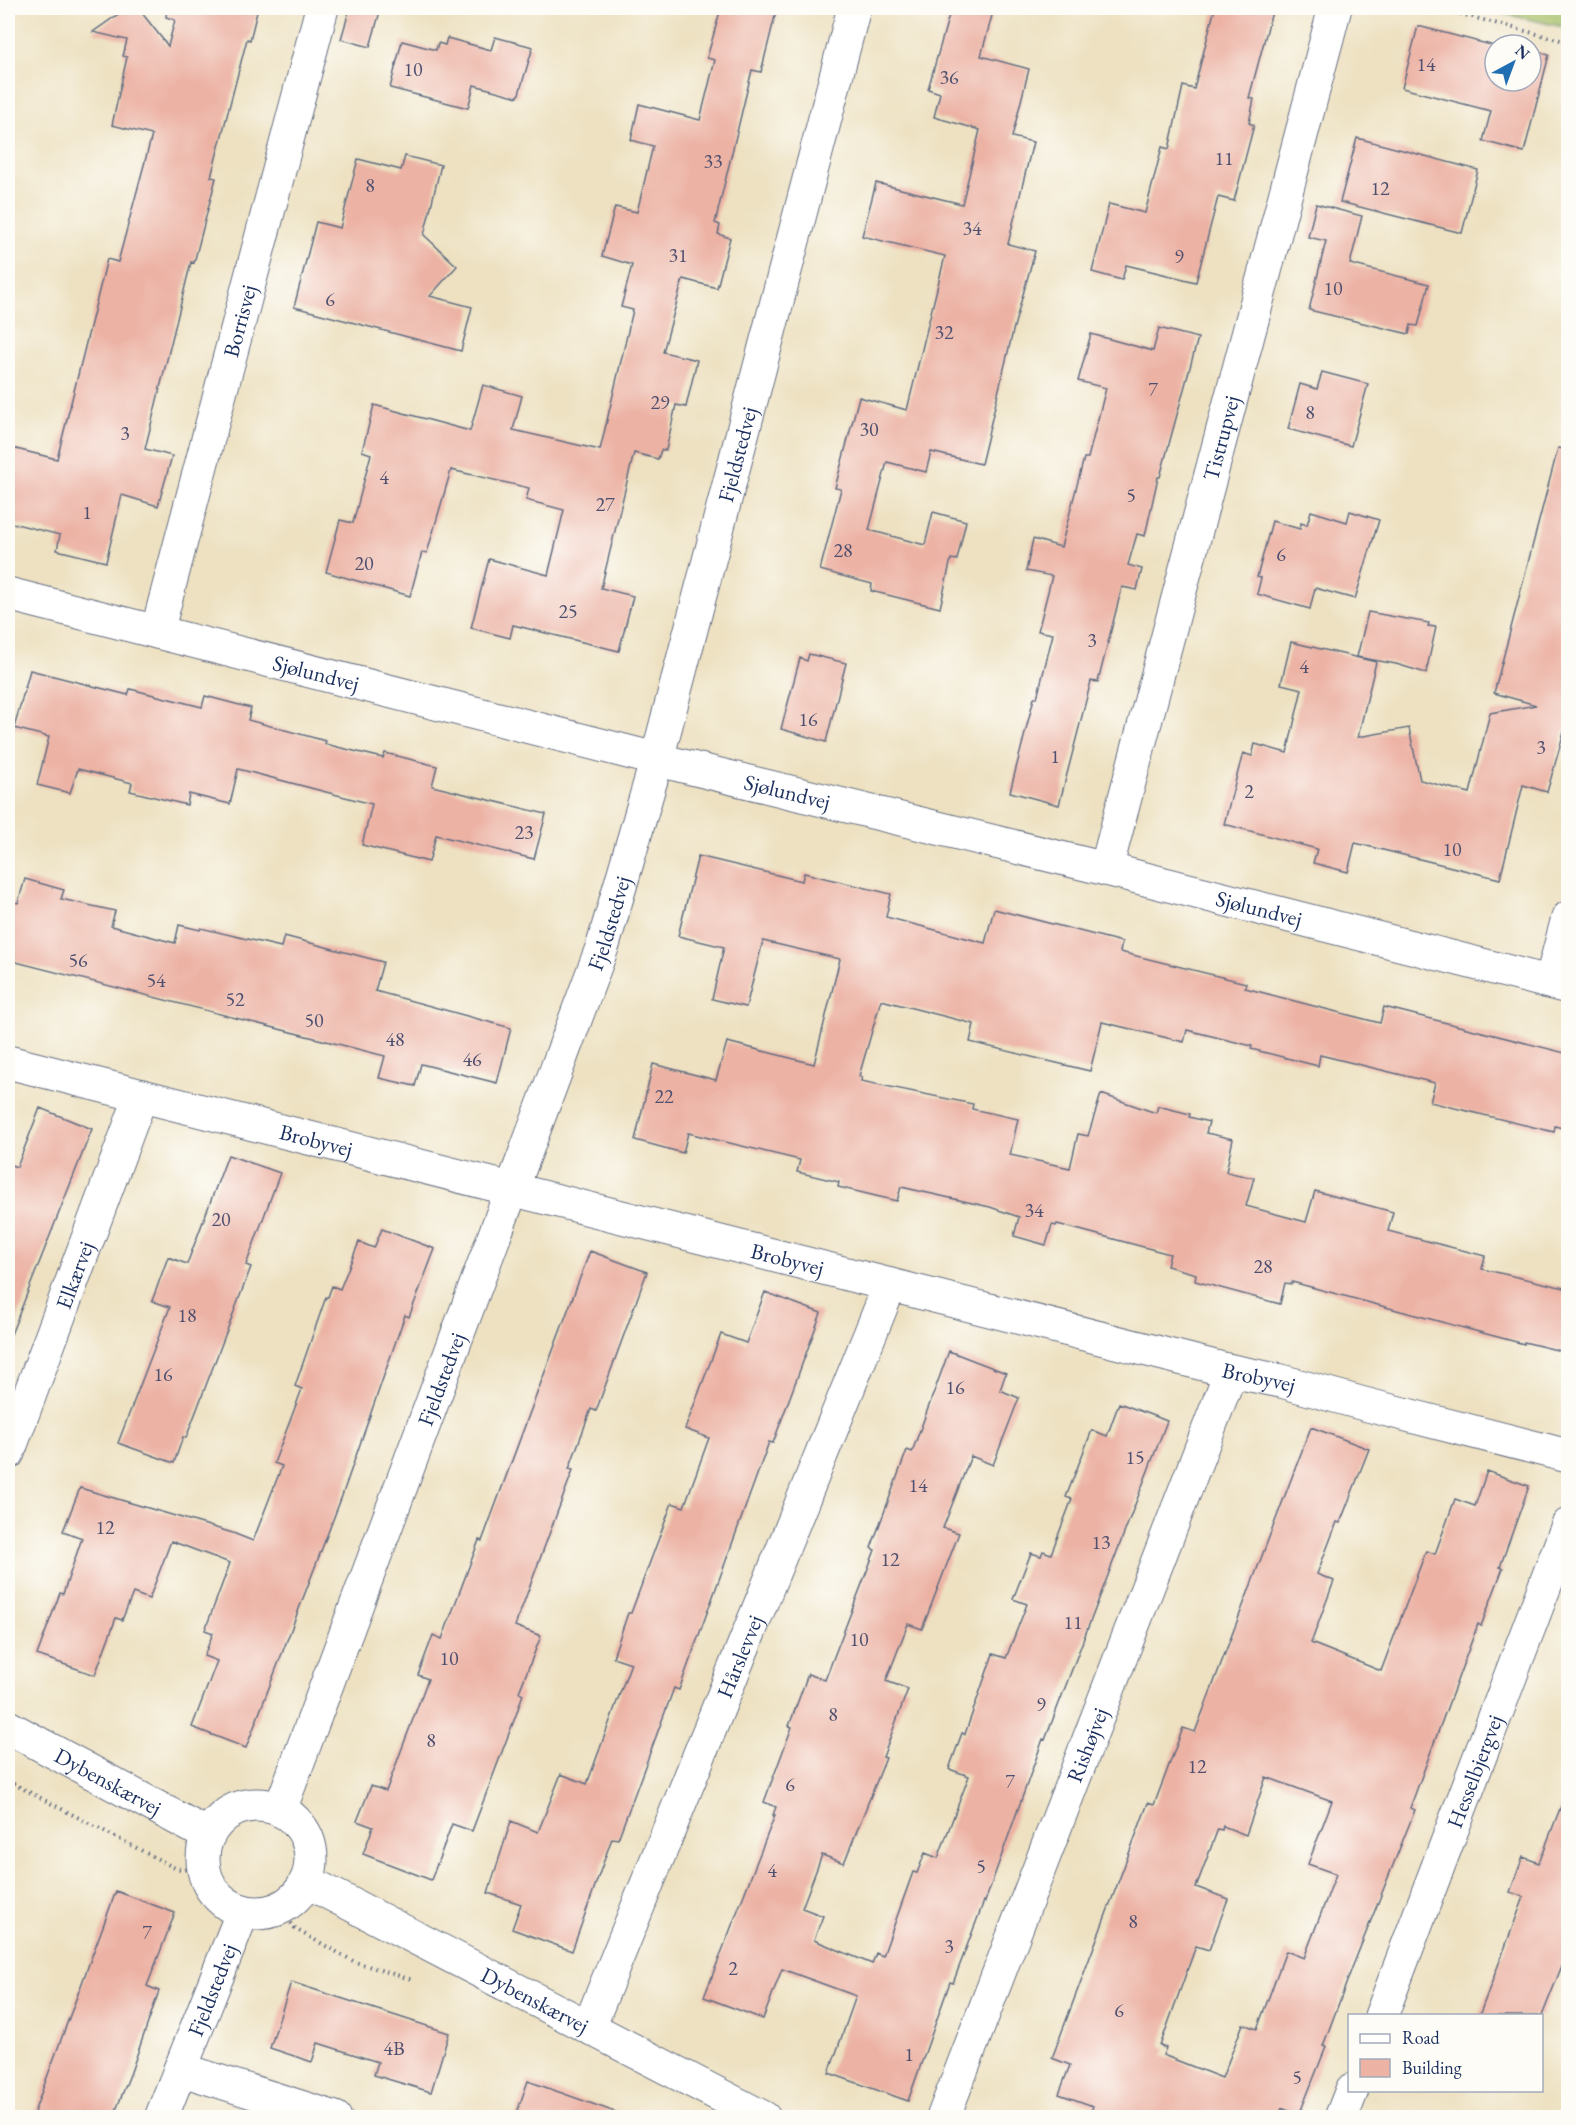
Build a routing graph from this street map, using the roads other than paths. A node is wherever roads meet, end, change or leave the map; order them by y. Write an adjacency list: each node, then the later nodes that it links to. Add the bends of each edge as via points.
1 (322, 8): 5 (street, Borrisvej)
2 (854, 8): 6 (street, Fjeldstedvej)
3 (1335, 8): 7 (street, Tistrupvej)
4 (8, 594): 5 (street, Sjølundvej)
5 (157, 632): 6 (street, Sjølundvej)
6 (657, 759): 7 (street, Sjølundvej); 12 (street, Fjeldstedvej, via 603,945)
7 (1106, 869): 9 (street, Sjølundvej)
8 (1569, 918): 9 (street)
9 (1560, 984)
10 (8, 1062): 11 (street, Brobyvej)
11 (141, 1096): 12 (street, Brobyvej); 15 (street, Elkærvej)
12 (511, 1189): 13 (street, Brobyvej); 19 (street, Fjeldstedvej)
13 (890, 1285): 14 (street, Brobyvej); 24 (street, Hårslevvej)
14 (1231, 1371): 16 (street, Brobyvej); 30 (street, Rishøjvej)
15 (8, 1453)
16 (1569, 1456)
17 (1569, 1525): 23 (street, Hesselbjergvej)
18 (8, 1727): 20 (street, Dybenskærvej)
19 (280, 1810): 20 (street, via 253,1804 239,1808 226,1814); 21 (street, via 294,1819 310,1848 311,1865)
20 (208, 1835): 22 (street, via 203,1859 210,1885 230,1905)
21 (306, 1881): 22 (street, via 300,1892 280,1908 268,1912); 24 (street, Dybenskærvej)
22 (243, 1911): 25 (street, Fjeldstedvej)
23 (1382, 2014)
24 (589, 2027): 29 (street, Dybenskærvej)
25 (180, 2068): 27 (street, Fjeldstedvej); 28 (street)
26 (1352, 2092): 31 (street)
27 (161, 2118)
28 (334, 2118)
29 (764, 2118)
30 (943, 2118)
31 (1341, 2118)

